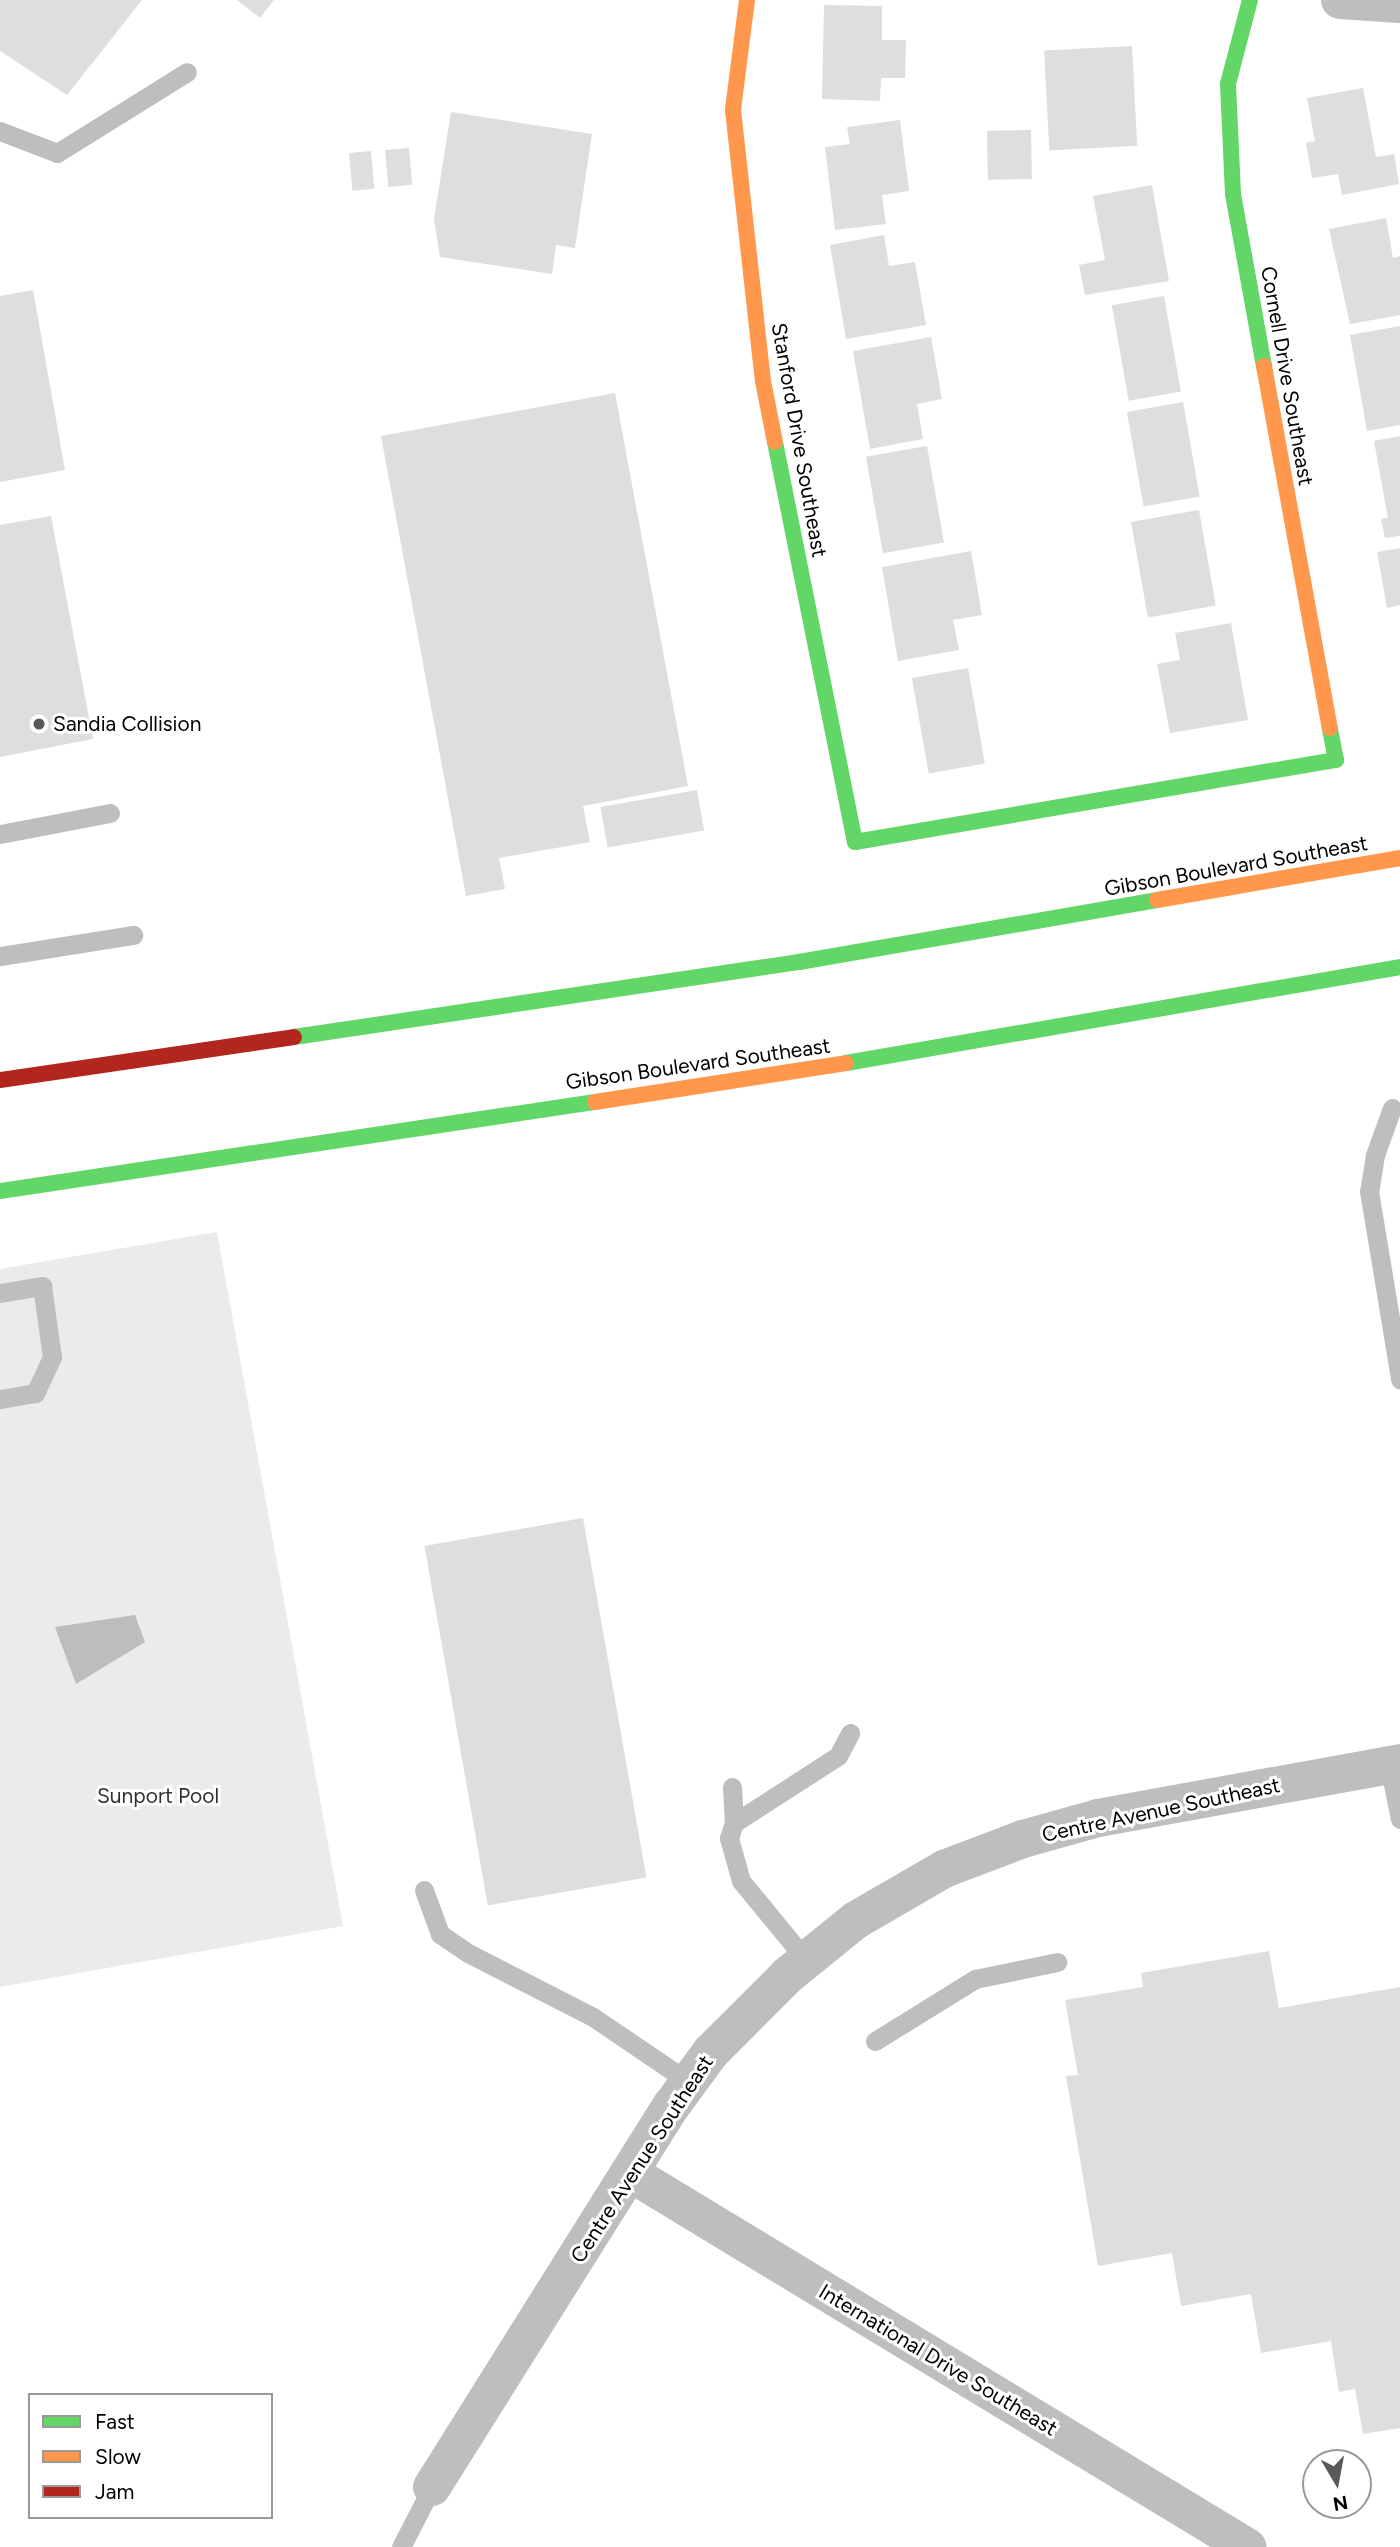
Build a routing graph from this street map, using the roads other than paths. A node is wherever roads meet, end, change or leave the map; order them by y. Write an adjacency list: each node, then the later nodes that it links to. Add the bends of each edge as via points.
1 (747, 0): 7 (main road, Stanford Drive Southeast, via 733,110 764,381 855,842)
2 (1250, 0): 7 (main road, Cornell Drive Southeast, via 1228,84 1233,194)
3 (1340, 0): 4 (street)
4 (1400, 4)
5 (187, 72): 6 (lane, via 57,153)
6 (0, 131)
7 (1336, 760)
8 (110, 813): 9 (lane)
9 (0, 834)
10 (1400, 858): 14 (main road, Gibson Boulevard Southeast, via 799,962)
11 (132, 935): 12 (lane)
12 (0, 956)
13 (1400, 967): 16 (main road, Gibson Boulevard Southeast, via 808,1070)
14 (0, 1080)
15 (1392, 1108): 18 (lane, via 1375,1155 1370,1191)
16 (0, 1191)
17 (0, 1293): 19 (lane, via 42,1286 52,1357 35,1393)
18 (1400, 1379)
19 (0, 1399)
20 (850, 1733): 24 (lane, via 838,1756)
21 (1395, 1764): 23 (lane); 26 (street, Centre Avenue Southeast, via 1098,1818 1023,1839 944,1869 856,1920)
22 (732, 1787): 24 (lane)
23 (1400, 1819)
24 (734, 1823): 26 (lane, via 729,1838 734,1868)
25 (424, 1890): 29 (lane, via 440,1934 593,2017)
26 (806, 1960): 29 (street, Centre Avenue Southeast, via 711,2052)
27 (1057, 1962): 28 (lane, via 975,1979)
28 (875, 2041)
29 (689, 2082): 30 (street, Centre Avenue Southeast)
30 (630, 2173): 31 (street, Centre Avenue Southeast); 33 (street, International Drive Southeast)
31 (432, 2487): 32 (lane)
32 (401, 2547)
33 (1247, 2547)

